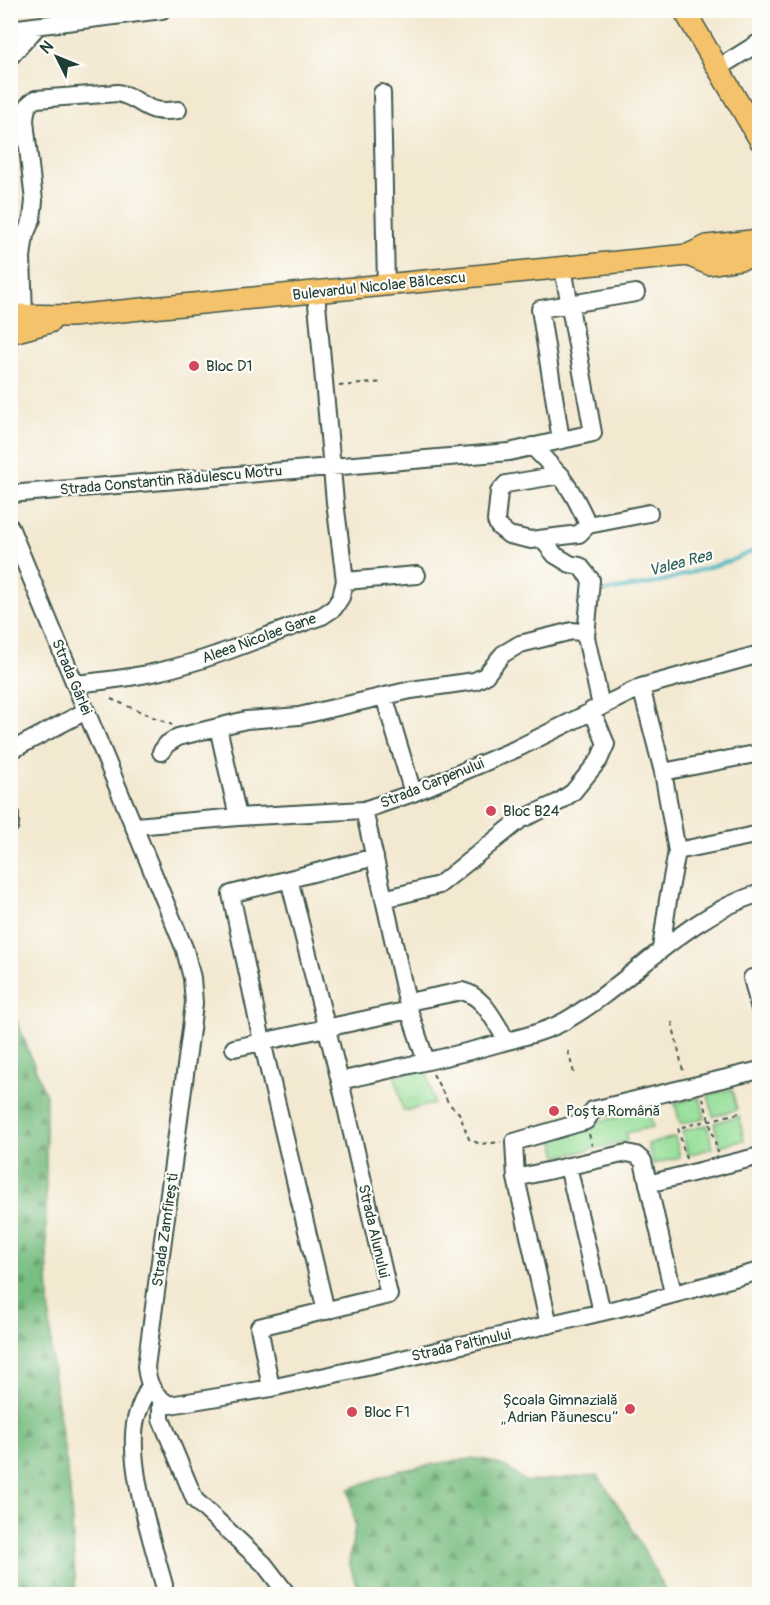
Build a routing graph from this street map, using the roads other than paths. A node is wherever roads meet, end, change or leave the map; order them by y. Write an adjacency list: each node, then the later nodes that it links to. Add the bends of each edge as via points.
1 (162, 10): 3 (street)
2 (684, 10): 7 (main road)
3 (38, 26): 4 (street); 6 (street)
4 (10, 29)
5 (759, 42): 7 (street)
6 (10, 57)
7 (718, 68): 10 (main road)
8 (382, 93): 15 (street)
9 (178, 110): 19 (street, via 147,109 128,95 118,93 30,102 25,121 34,201 32,219 24,235)
10 (759, 140)
11 (759, 240): 12 (main road, Bulevardul Nicolae Bălcescu, via 707,246)
12 (688, 255): 13 (main road, Bulevardul Nicolae Bălcescu, via 709,264); 14 (main road, Bulevardul Nicolae Bălcescu)
13 (759, 256)
14 (563, 268): 15 (main road, Bulevardul Nicolae Bălcescu); 18 (street)
15 (386, 286): 16 (main road, Bulevardul Nicolae Bălcescu)
16 (316, 293): 20 (main road, Bulevardul Nicolae Bălcescu); 24 (street)
17 (636, 293): 18 (street)
18 (571, 305): 22 (street, Strada Constantin Rădulescu Motru, via 593,433); 22 (street, via 540,309)
19 (17, 315): 20 (main road, Bulevardul Nicolae Bălcescu)
20 (71, 316): 21 (main road, Bulevardul Nicolae Bălcescu)
21 (10, 333)
22 (561, 440): 23 (street, Strada Constantin Rădulescu Motru)
23 (532, 446): 24 (street, Strada Constantin Rădulescu Motru, via 508,452); 25 (street)
24 (332, 466): 26 (street, Strada Constantin Rădulescu Motru); 32 (street, Aleea Nicolae Gane)
25 (561, 474): 28 (street); 30 (street, via 506,484 499,492 499,527 521,539)
26 (10, 494)
27 (649, 513): 28 (street)
28 (588, 525): 30 (street, via 579,534)
29 (10, 527): 35 (street, Strada Gârlei)
30 (542, 539): 33 (street, via 555,555 580,566 591,580)
31 (417, 575): 32 (street)
32 (345, 581): 35 (street, Aleea Nicolae Gane, via 334,608 322,616 162,671)
33 (586, 637): 37 (street, via 572,631 520,644 503,654 485,676 475,681); 38 (street)
34 (759, 654): 36 (street, Strada Carpenului)
35 (75, 684): 39 (street, Strada Gârlei)
36 (641, 687): 38 (street, Strada Carpenului); 44 (street)
37 (384, 696): 40 (street, via 299,716 246,720); 45 (street)
38 (597, 708): 45 (street, Strada Carpenului, via 516,749); 56 (street, via 606,744 599,760 573,792 520,820 439,885)
39 (86, 711): 41 (street); 50 (street, Strada Gârlei)
40 (218, 727): 42 (street, via 178,737); 48 (street)
41 (10, 751)
42 (161, 752)
43 (759, 753): 44 (street)
44 (663, 772): 52 (street)
45 (412, 793): 46 (street, Strada Carpenului)
46 (364, 810): 48 (street, Strada Carpenului); 53 (street)
47 (10, 814): 49 (street)
48 (238, 817): 50 (street, Strada Carpenului)
49 (10, 825)
50 (136, 826): 77 (street, Strada Zamfirești, via 185,950 194,1003 146,1367)
51 (759, 834): 52 (street)
52 (677, 851): 57 (street)
53 (375, 856): 54 (street); 56 (street)
54 (289, 879): 61 (street, Strada Alunului); 63 (street, via 231,894)
55 (759, 893): 57 (street, via 707,915)
56 (384, 899): 59 (street)
57 (661, 949): 65 (street, via 563,1022 509,1041)
58 (752, 978): 60 (street)
59 (408, 1006): 61 (street); 62 (street, via 462,991 470,993 484,1005); 65 (street)
60 (759, 1009)
61 (325, 1027): 63 (street); 67 (street, Strada Alunului)
62 (501, 1031)
63 (262, 1041): 64 (street); 74 (street)
64 (234, 1048)
65 (426, 1061): 67 (street)
66 (759, 1070): 70 (street, via 593,1110 586,1121 514,1142)
67 (340, 1081): 74 (street, Strada Alunului, via 388,1295)
68 (759, 1156): 71 (street)
69 (568, 1166): 70 (street); 71 (street, via 627,1153 636,1155 643,1161); 75 (street)
70 (516, 1178): 76 (street)
71 (648, 1184): 73 (street)
72 (759, 1271): 73 (street, Strada Paltinului)
73 (673, 1293): 75 (street, Strada Paltinului)
74 (326, 1311): 78 (street, Strada Alunului, via 259,1327)
75 (602, 1312): 76 (street, Strada Paltinului)
76 (549, 1325): 78 (street, Strada Paltinului)
77 (150, 1384): 79 (street, Strada Zamfirești); 80 (street, via 137,1418 135,1461)
78 (272, 1388): 79 (street, Strada Paltinului, via 178,1405)
79 (161, 1400): 81 (street, Strada Zamfirești, via 160,1419 195,1500 264,1564)
80 (164, 1586)
81 (287, 1594)

